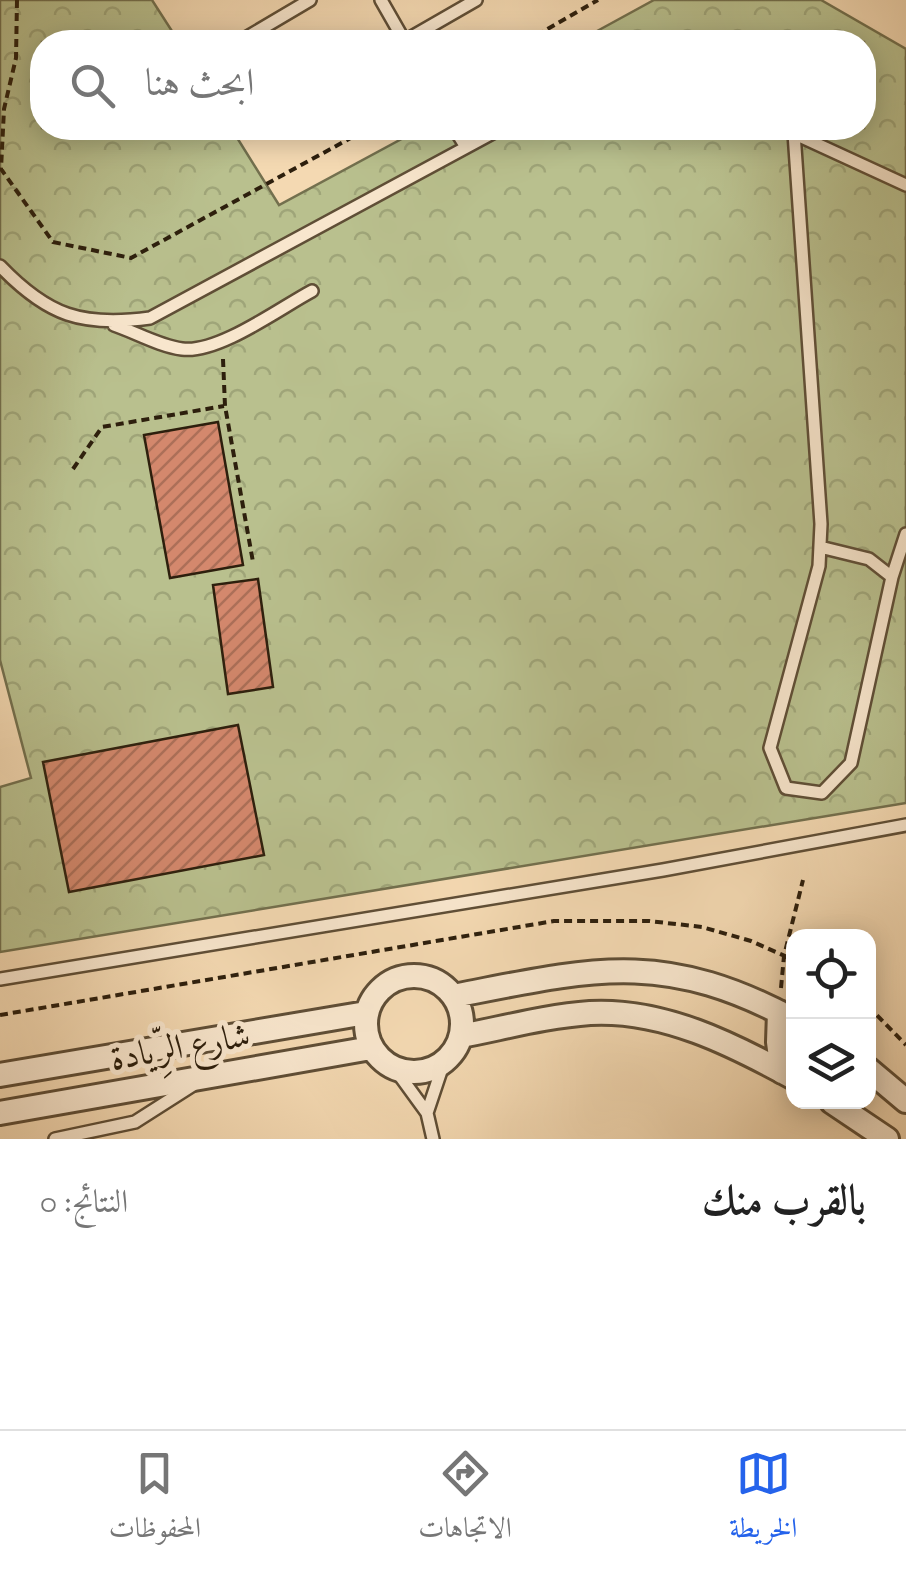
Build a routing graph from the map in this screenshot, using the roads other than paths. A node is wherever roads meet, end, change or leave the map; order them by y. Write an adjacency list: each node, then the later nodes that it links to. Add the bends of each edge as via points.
1 (310, 0): 4 (lane)
2 (381, 0): 5 (lane)
3 (476, 0): 6 (lane)
4 (259, 30)
5 (397, 30)
6 (425, 30)
7 (462, 140): 11 (lane)
8 (478, 140): 11 (lane)
9 (789, 140): 17 (lane)
10 (809, 140): 12 (lane)
11 (466, 146): 15 (lane, via 150,318)
12 (906, 185)
13 (0, 266): 15 (lane, via 72,318)
14 (312, 290): 15 (lane, via 194,349)
15 (110, 323)
16 (906, 534): 18 (lane)
17 (820, 547): 18 (lane, via 869,559); 18 (lane, via 770,748 786,788 822,793 851,763)
18 (892, 577)
19 (906, 825): 20 (lane)
20 (0, 979)
21 (454, 996): 22 (street, via 435,980 398,978 378,991); 23 (street, via 574,972 648,971 695,979); 24 (street)
22 (366, 1013): 25 (street); 30 (street, شارع الرِّيادة)
23 (786, 1016): 27 (street, via 778,1042)
24 (461, 1036): 26 (street); 29 (street, via 566,1016 619,1014 688,1028)
25 (372, 1048): 28 (street); 32 (street, شارع الرِّيادة)
26 (444, 1062): 28 (street, via 420,1072); 36 (lane)
27 (786, 1068)
28 (395, 1069): 36 (lane)
29 (786, 1074)
30 (0, 1075)
31 (876, 1076): 33 (street)
32 (203, 1078): 35 (street, شارع الرِّيادة); 37 (lane, via 135,1122)
33 (906, 1102)
34 (842, 1109): 39 (street)
35 (0, 1113)
36 (427, 1113): 38 (lane)
37 (55, 1139)
38 (432, 1139)
39 (887, 1139)

